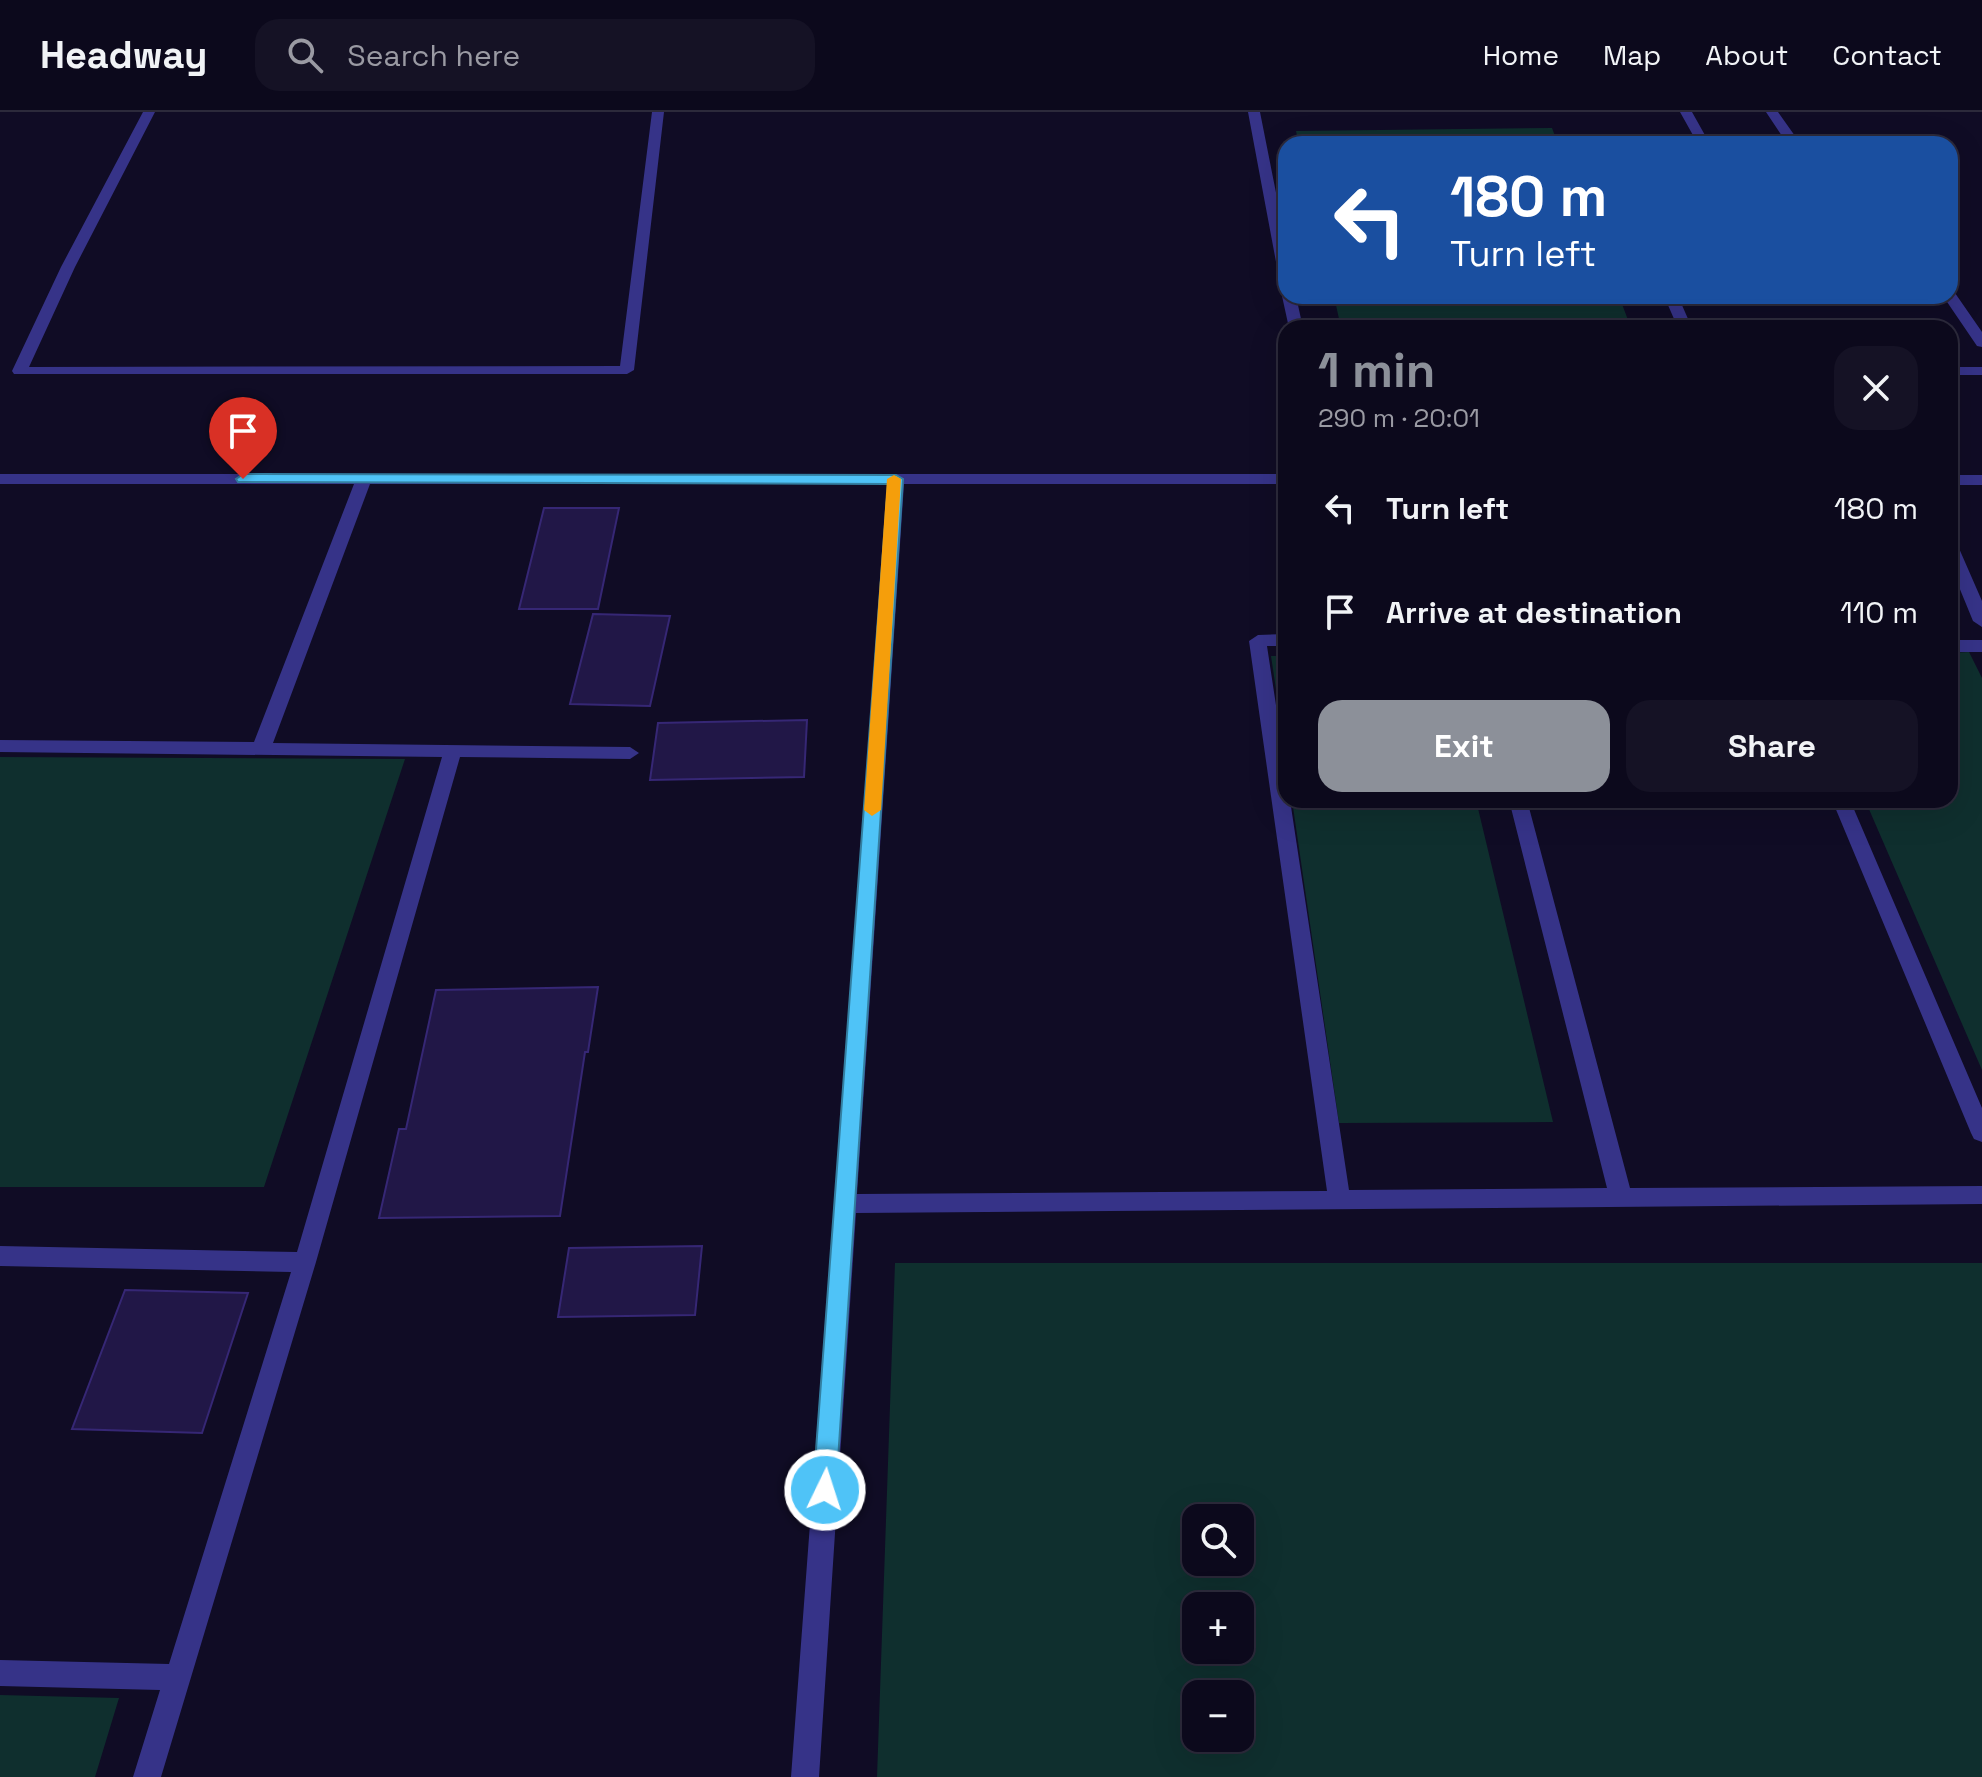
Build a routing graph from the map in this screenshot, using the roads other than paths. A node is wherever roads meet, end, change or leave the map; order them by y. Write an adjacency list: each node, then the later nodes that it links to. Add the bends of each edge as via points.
1 (149, 112): 2 (street, via 19,371 627,370)
2 (658, 112)
3 (1254, 112): 8 (street)
4 (1686, 112): 6 (street)
5 (1772, 112): 7 (street)
6 (1699, 136)
7 (1788, 136)
8 (1278, 236)
9 (1955, 304): 10 (street)
10 (1982, 343)
11 (1958, 371): 12 (street)
12 (1982, 371)
13 (0, 479): 14 (street)
14 (364, 479): 15 (street); 25 (street)
15 (896, 479): 16 (street); 36 (street)
16 (1278, 479)
17 (1958, 480): 18 (street)
18 (1982, 480)
19 (1958, 565): 20 (street)
20 (1982, 621)
21 (1278, 640): 28 (street, via 1258,641)
22 (1958, 646): 23 (street)
23 (1982, 646)
24 (0, 746): 25 (street)
25 (261, 749): 26 (street)
26 (453, 751): 27 (street); 38 (street)
27 (630, 753)
28 (1278, 779)
29 (1282, 808): 35 (street)
30 (1520, 808): 34 (street)
31 (1844, 808): 32 (street)
32 (1982, 1133)
33 (1982, 1195): 34 (street)
34 (1621, 1198): 35 (street)
35 (1339, 1200): 36 (street)
36 (844, 1204): 42 (street)
37 (0, 1256): 38 (street)
38 (305, 1262): 40 (street)
39 (0, 1673): 40 (street)
40 (175, 1677): 41 (street)
41 (147, 1777)
42 (805, 1777)

